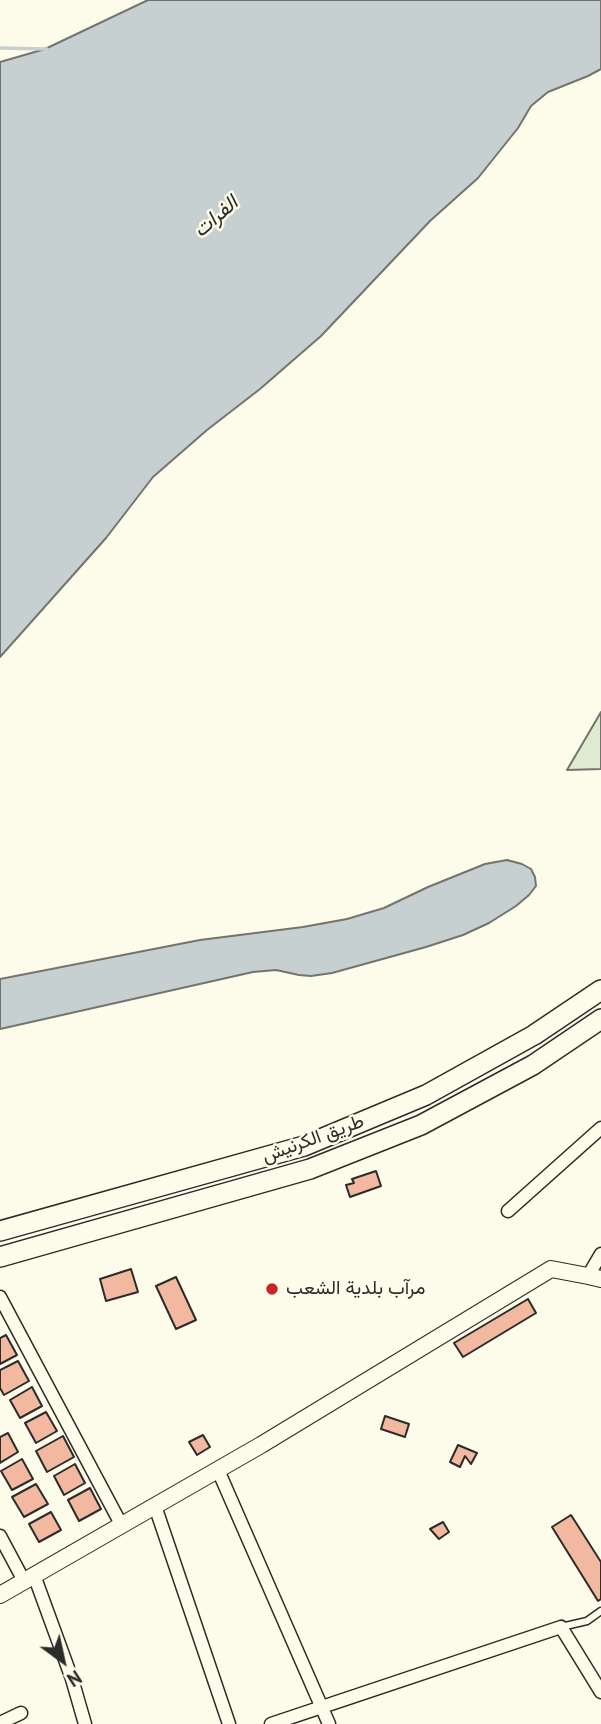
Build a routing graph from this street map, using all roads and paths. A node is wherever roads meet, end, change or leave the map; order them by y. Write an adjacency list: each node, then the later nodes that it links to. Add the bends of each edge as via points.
1 (601, 990): 5 (main road, طريق الكرنيش, via 534,1035 426,1095 304,1146)
2 (601, 1019): 7 (main road, طريق الكرنيش, via 533,1065 421,1125 310,1168)
3 (601, 1128): 4 (street)
4 (508, 1211)
5 (0, 1231)
6 (601, 1254): 8 (street)
7 (0, 1257)
8 (595, 1278): 10 (street, via 551,1269)
9 (0, 1297): 12 (street)
10 (218, 1470): 11 (street); 19 (street)
11 (155, 1506): 12 (street); 23 (street)
12 (122, 1525): 14 (street)
13 (0, 1536): 14 (street)
14 (29, 1578): 15 (street); 22 (street, via 72,1679)
15 (0, 1595)
16 (601, 1611): 17 (lane, via 587,1621)
17 (561, 1627): 18 (street); 19 (street)
18 (601, 1692)
19 (322, 1707): 24 (street); 25 (street)
20 (21, 1713): 21 (street)
21 (0, 1723)
22 (85, 1724)
23 (229, 1724)
24 (271, 1724)
25 (329, 1724)

